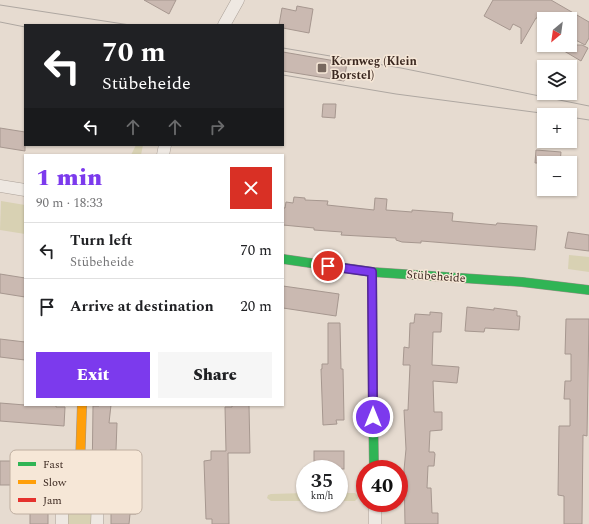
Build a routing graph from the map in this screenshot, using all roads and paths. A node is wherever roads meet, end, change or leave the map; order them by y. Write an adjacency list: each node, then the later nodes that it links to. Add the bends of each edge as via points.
1 (238, 0): 2 (street)
2 (225, 24)
3 (0, 186): 4 (street)
4 (24, 190)
5 (284, 259): 6 (street, Stübeheide)
6 (372, 272): 7 (street, Stübeheide, via 522,282); 10 (street)
7 (589, 290)
8 (82, 406): 9 (street)
9 (81, 450)
10 (374, 460)
11 (375, 512): 12 (street)
12 (375, 524)

